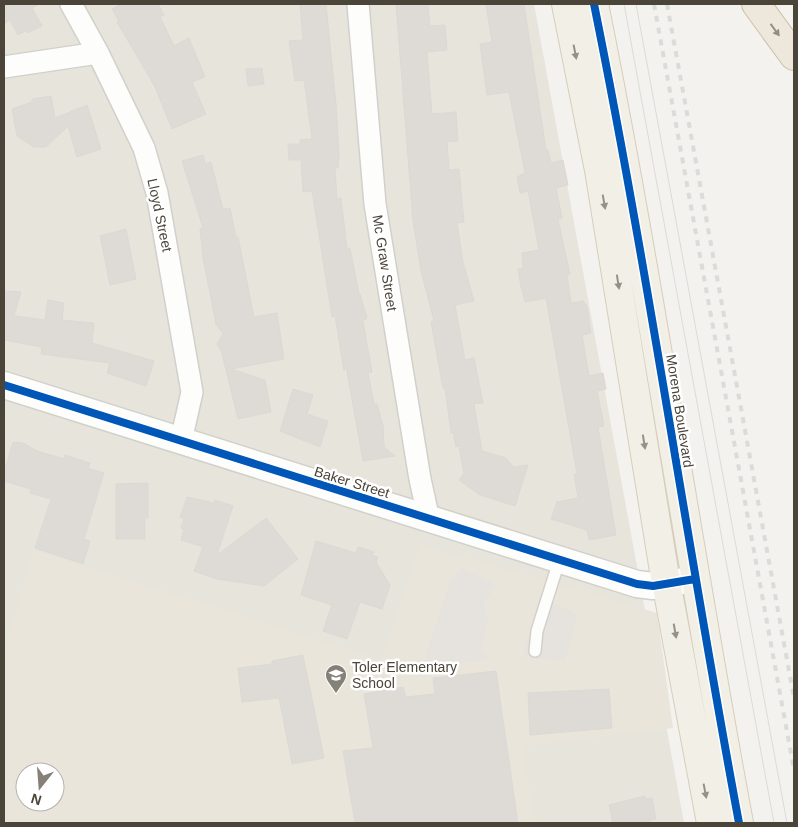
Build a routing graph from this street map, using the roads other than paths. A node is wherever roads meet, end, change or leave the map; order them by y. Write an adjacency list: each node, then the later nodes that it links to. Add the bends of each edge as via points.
1 (71, 4): 6 (street, Lloyd Street)
2 (358, 4): 11 (street, Mc Graw Street, via 375,204)
3 (566, 4): 14 (main road, one-way to 14, via 599,170)
4 (594, 4): 13 (main road, Morena Boulevard, via 625,159)
5 (756, 4): 7 (highway, one-way to 7)
6 (98, 53): 8 (street); 10 (street, Lloyd Street, via 144,148 157,193 192,392)
7 (794, 56)
8 (4, 67)
9 (4, 385): 10 (street, Baker Street)
10 (181, 441): 11 (street, Baker Street)
11 (429, 520): 12 (street, Baker Street)
12 (559, 560): 14 (street, Baker Street, via 638,584); 15 (lane, via 537,631)
13 (695, 579): 14 (street, Baker Street); 17 (main road, Morena Boulevard)
14 (667, 583): 16 (main road, one-way to 16)
15 (535, 651)
16 (711, 823)
17 (739, 823)

